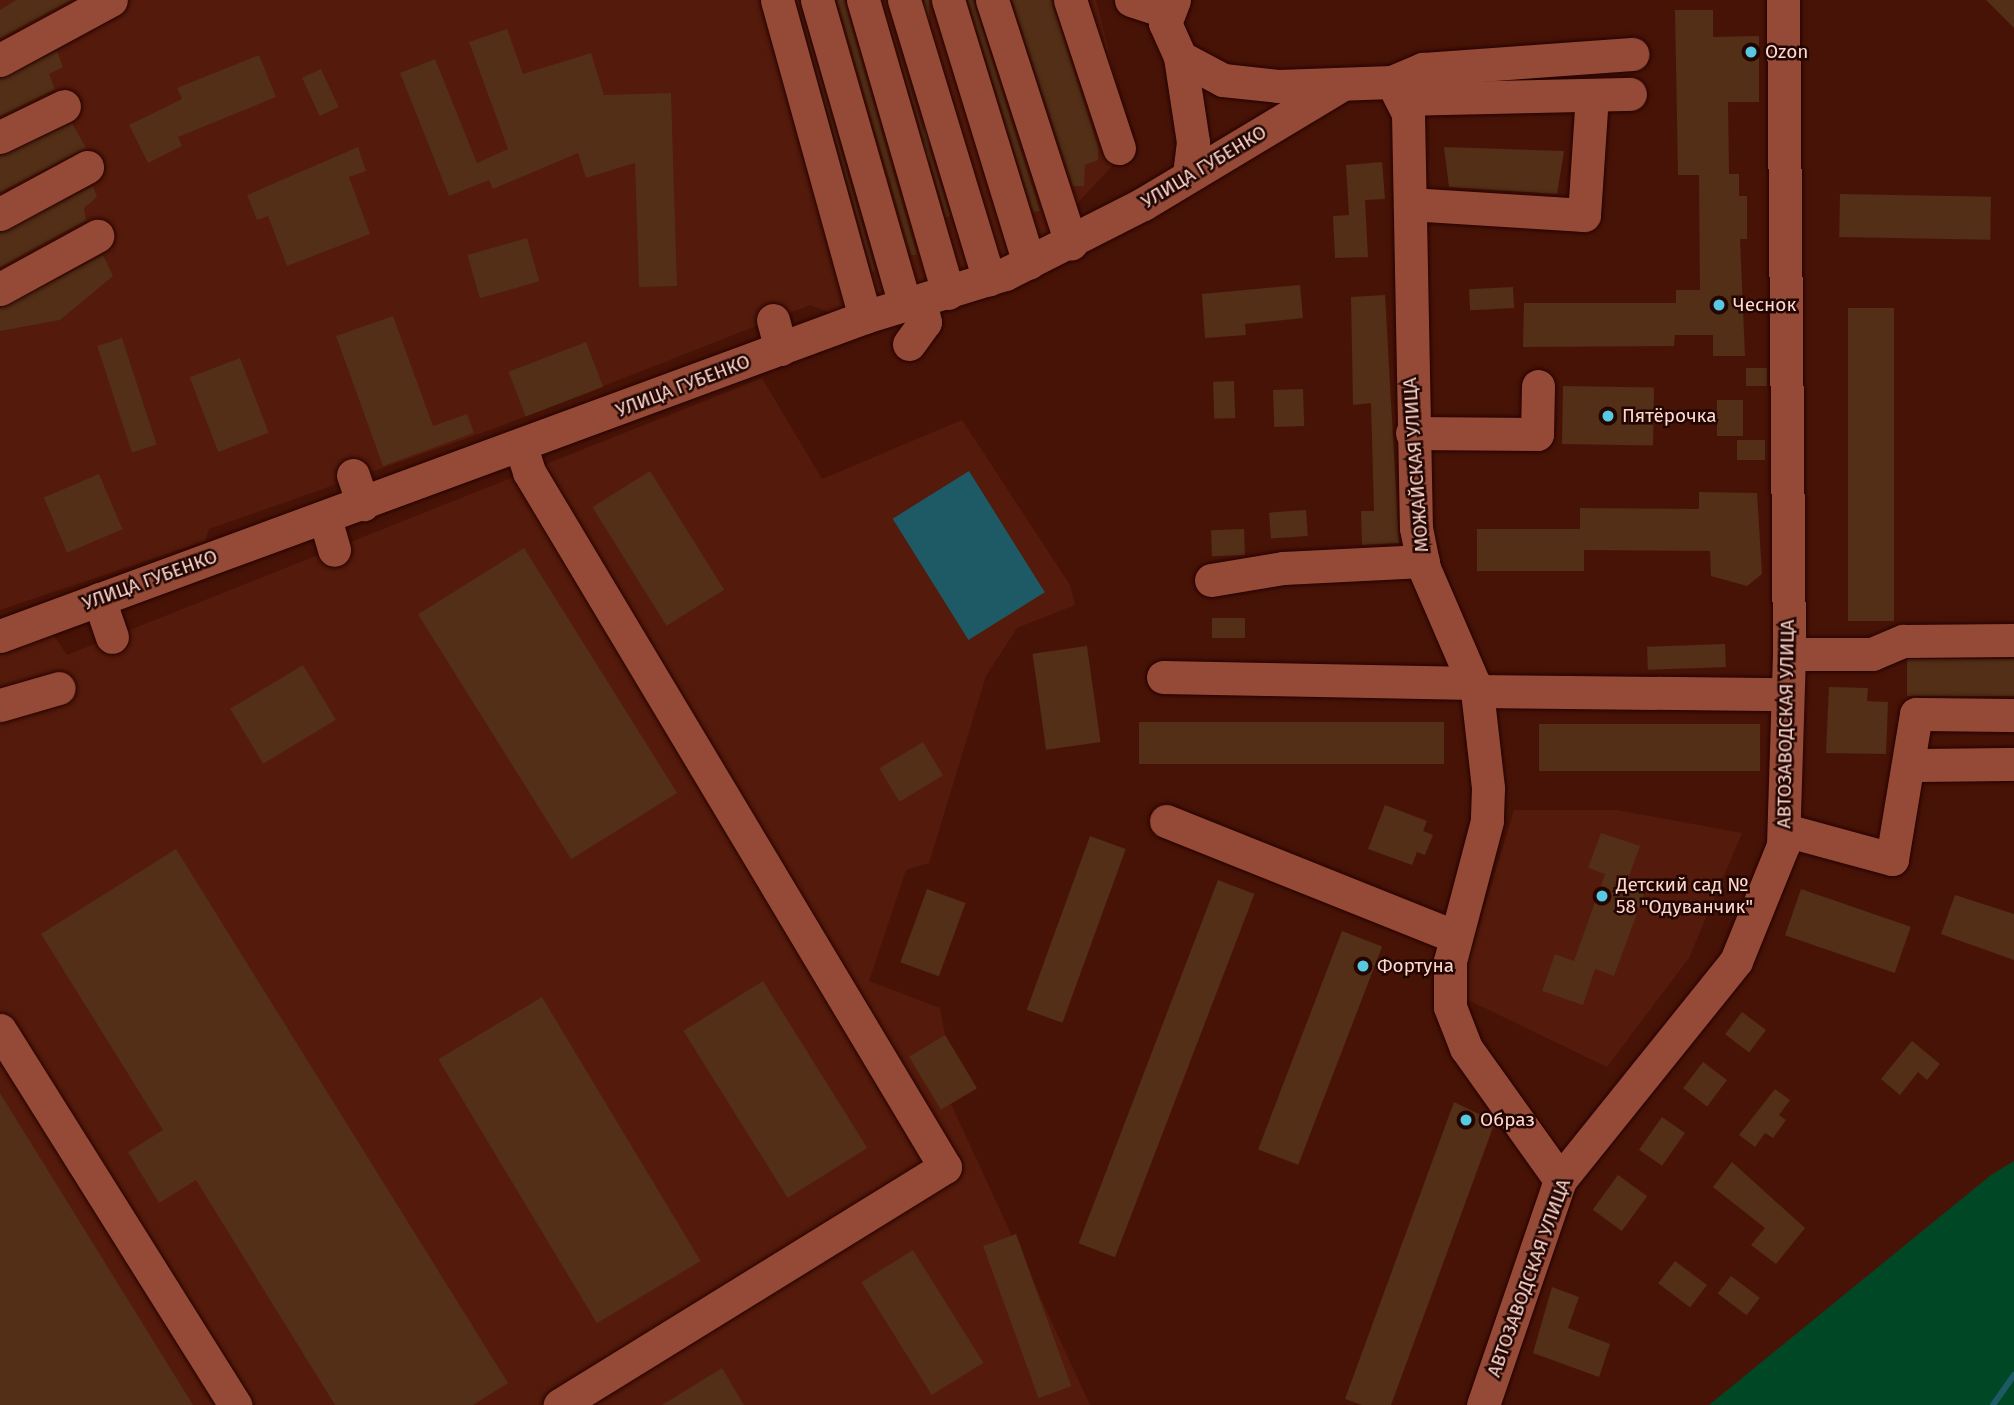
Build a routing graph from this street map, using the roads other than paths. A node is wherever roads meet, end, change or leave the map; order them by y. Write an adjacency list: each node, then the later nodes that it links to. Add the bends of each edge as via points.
1 (111, 0): 13 (street)
2 (776, 0): 31 (street)
3 (817, 0): 30 (street)
4 (863, 0): 30 (street)
5 (904, 0): 28 (street)
6 (948, 0): 27 (street)
7 (992, 0): 26 (street)
8 (1071, 0): 20 (street)
9 (1783, 0): 45 (street, АВТОЗАВОДСКАЯ УЛИЦА)
10 (1155, 4): 12 (street)
11 (1632, 54): 15 (street, via 1423,69)
12 (1180, 57): 14 (street, via 1223,79); 22 (street, via 1193,142)
13 (0, 60)
14 (1341, 85): 15 (street); 22 (street, УЛИЦА ГУБЕНКО)
15 (1399, 91): 17 (street); 23 (street, МОЖАЙСКАЯ УЛИЦА)
16 (1630, 94): 17 (street)
17 (1592, 95): 23 (street, via 1584,215)
18 (64, 106): 19 (street)
19 (0, 137)
20 (1119, 148)
21 (87, 167): 24 (street)
22 (1189, 174): 26 (street, УЛИЦА ГУБЕНКО)
23 (1410, 204): 34 (street, МОЖАЙСКАЯ УЛИЦА)
24 (0, 214)
25 (97, 236): 29 (street)
26 (1071, 243): 27 (street, УЛИЦА ГУБЕНКО)
27 (1029, 263): 28 (street, УЛИЦА ГУБЕНКО)
28 (989, 279): 30 (street, УЛИЦА ГУБЕНКО)
29 (0, 289)
30 (925, 300): 31 (street, УЛИЦА ГУБЕНКО); 32 (street, via 925,322)
31 (865, 317): 35 (street, УЛИЦА ГУБЕНКО, via 777,334)
32 (909, 344)
33 (1538, 386): 34 (street, via 1537,434)
34 (1419, 438): 36 (street); 39 (street, МОЖАЙСКАЯ УЛИЦА)
35 (508, 443): 37 (street, УЛИЦА ГУБЕНКО, via 358,489); 60 (street, via 945,1167)
36 (1504, 447)
37 (325, 518): 38 (street); 41 (street, УЛИЦА ГУБЕНКО)
38 (334, 550)
39 (1423, 561): 40 (street, via 1283,568); 47 (street, МОЖАЙСКАЯ УЛИЦА)
40 (1211, 580)
41 (99, 599): 42 (street, УЛИЦА ГУБЕНКО, via 58,602); 43 (street)
42 (0, 636)
43 (111, 637)
44 (2014, 640): 45 (street, via 1903,641 1872,654)
45 (1789, 654): 49 (street, АВТОЗАВОДСКАЯ УЛИЦА)
46 (1163, 677): 47 (street)
47 (1476, 687): 49 (street); 56 (street, МОЖАЙСКАЯ УЛИЦА, via 1487,821)
48 (59, 688): 50 (street)
49 (1787, 695): 55 (street, АВТОЗАВОДСКАЯ УЛИЦА)
50 (0, 705)
51 (2014, 715): 53 (street, via 1916,714)
52 (2014, 764): 53 (street)
53 (1912, 765): 55 (street, via 1892,859)
54 (1166, 821): 56 (street)
55 (1785, 830): 58 (street, АВТОЗАВОДСКАЯ УЛИЦА, via 1736,961)
56 (1457, 937): 58 (street, МОЖАЙСКАЯ УЛИЦА, via 1450,1007 1466,1048)
57 (0, 1030): 59 (street)
58 (1560, 1180): 61 (street, АВТОЗАВОДСКАЯ УЛИЦА)
59 (235, 1405)
60 (559, 1405)
61 (1483, 1405)

